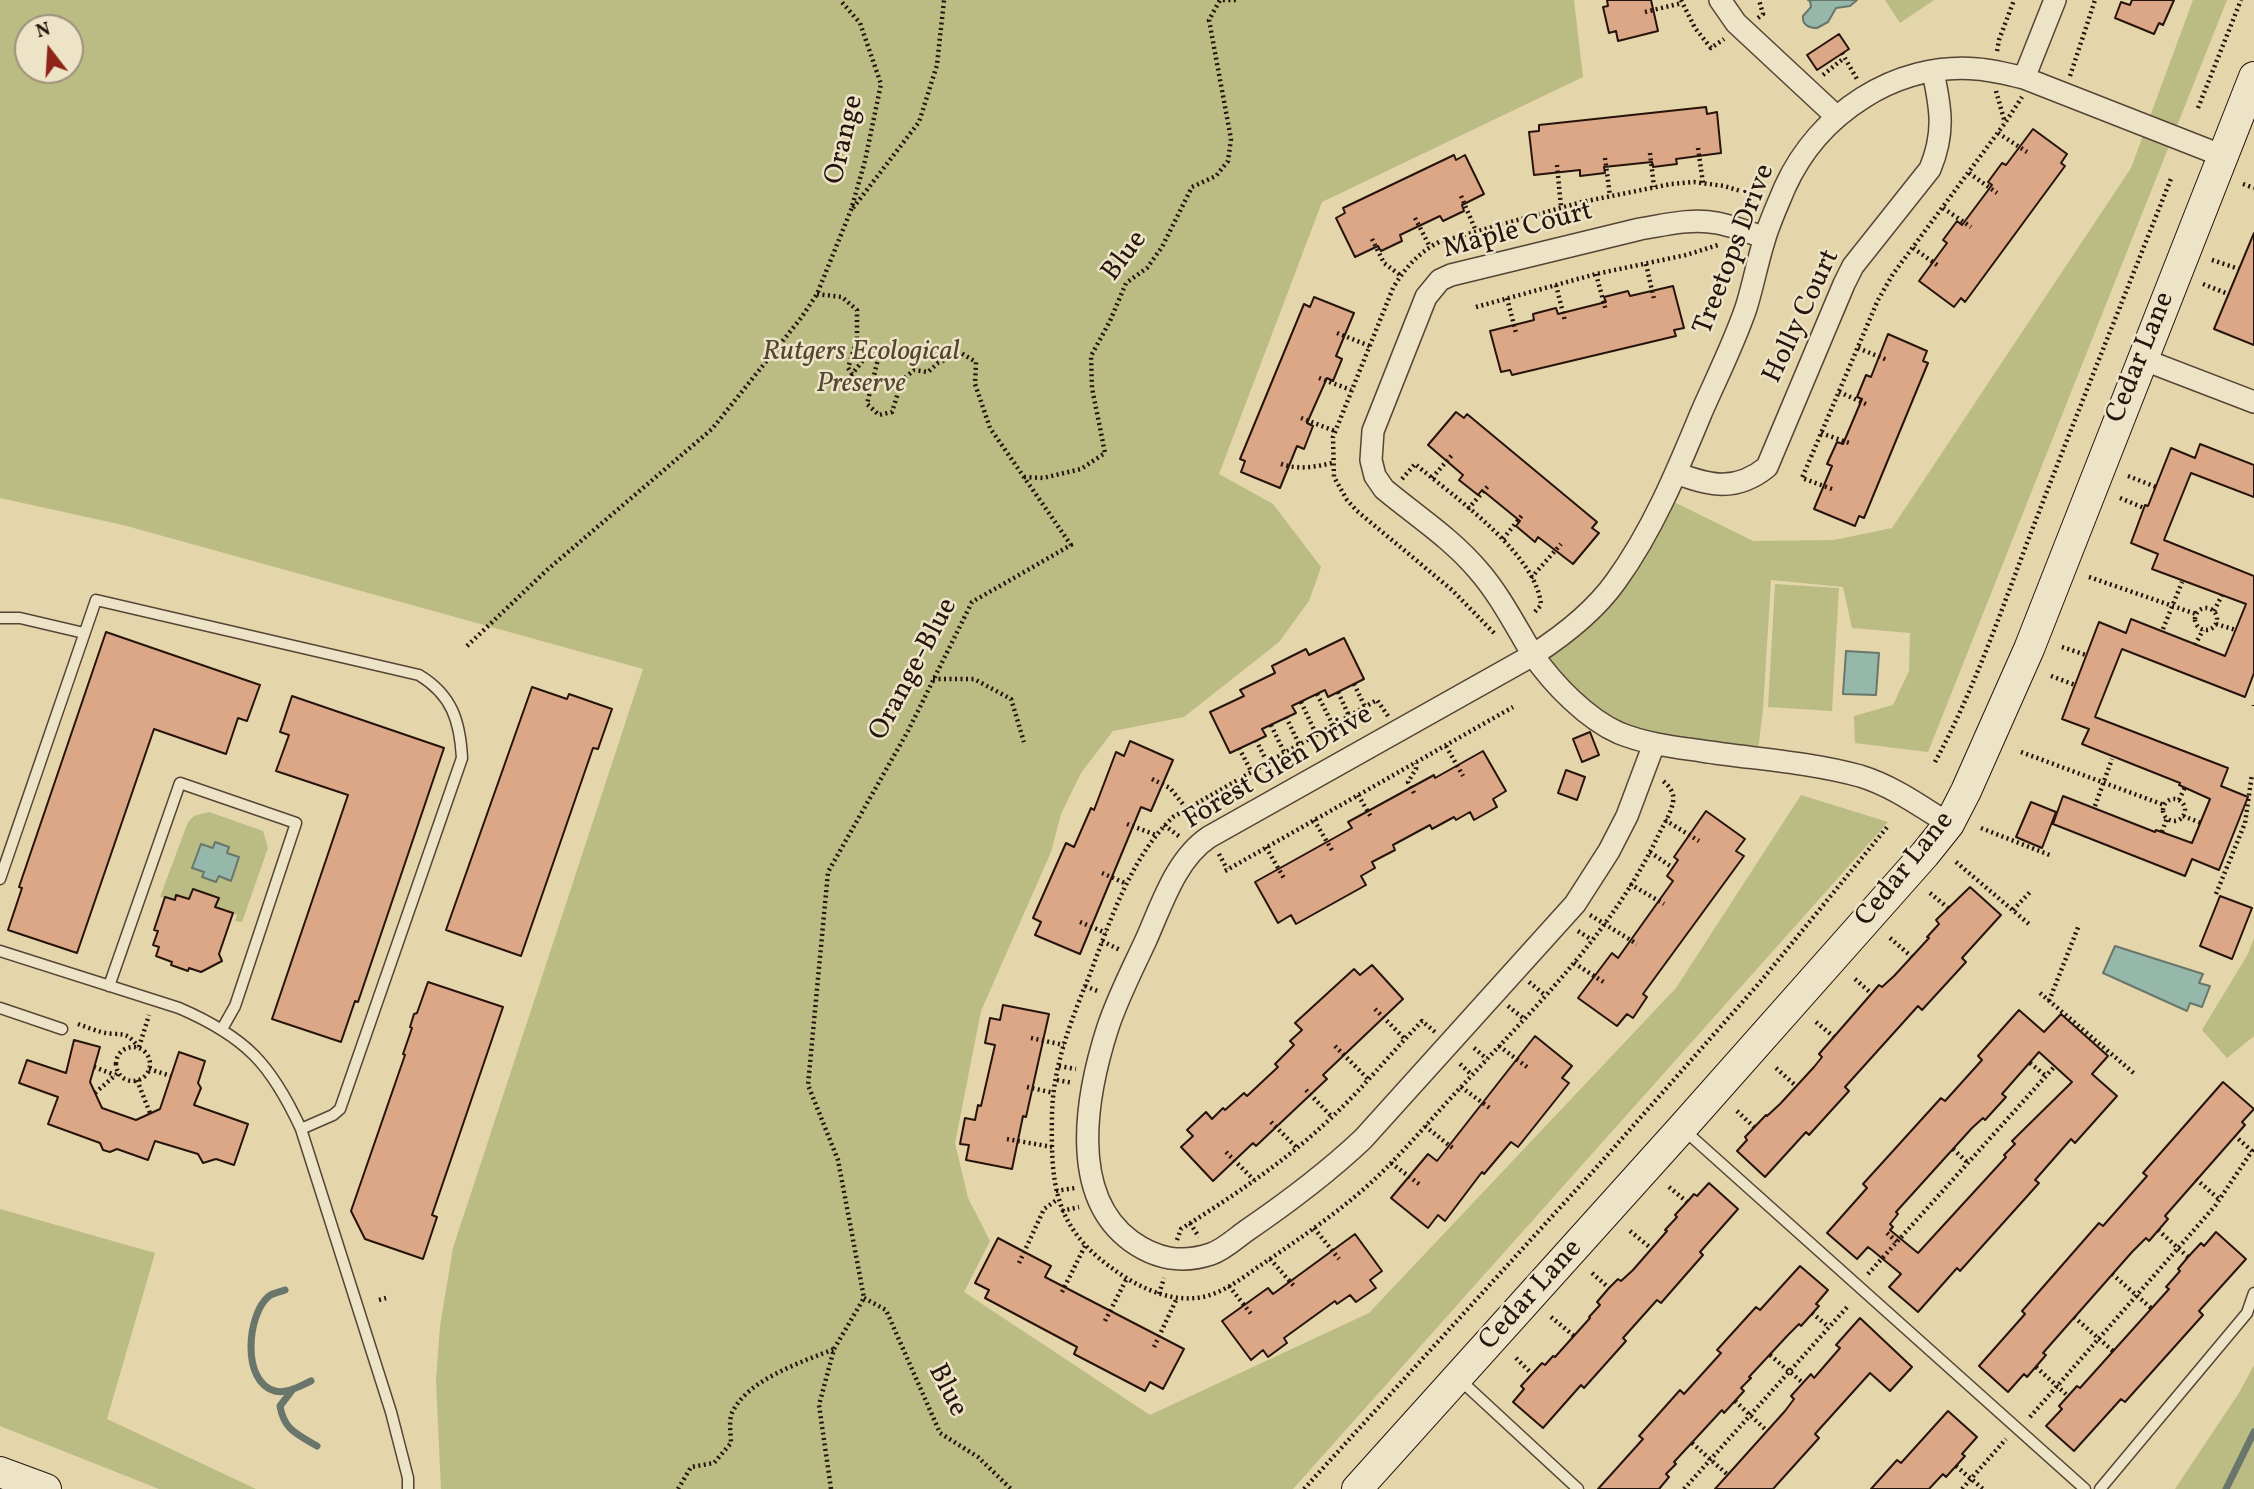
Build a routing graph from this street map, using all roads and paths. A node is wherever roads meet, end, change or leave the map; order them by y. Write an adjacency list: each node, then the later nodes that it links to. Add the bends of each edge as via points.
1 (840, 0): 40 (path, Orange, via 860,23 881,84)
2 (944, 0): 40 (path, via 937,65 919,122)
3 (1239, 0): 84 (path, Blue, via 1220,0 1209,20 1231,139 1228,161 1216,176 1192,187 1162,247 1147,268 1126,283 1091,356 1091,388 1105,453 1081,469 1043,478)
4 (1720, 0): 20 (street, via 1742,29)
5 (2014, 0): 13 (path)
6 (2054, 0): 16 (street)
7 (2095, 0): 17 (path, via 2069,79)
8 (2241, 0): 19 (path)
9 (1681, 1): 10 (path); 11 (path)
10 (1645, 12)
11 (1711, 48)
12 (1842, 53): 18 (path)
13 (1996, 55)
14 (1933, 72): 16 (street, Treetops Drive, via 1977,69); 18 (street, Treetops Drive); 82 (street, Holly Court, via 1941,111 1938,150 1930,169 1853,265 1767,467 1738,484 1701,482)
15 (2254, 77): 25 (street, Cedar Lane)
16 (2024, 78): 17 (street)
17 (2053, 89): 21 (path, via 2022,97); 25 (street)
18 (1866, 94): 20 (street, Treetops Drive)
19 (2198, 108)
20 (1837, 117): 44 (street, Treetops Drive, via 1807,149 1786,185)
21 (1998, 133): 23 (path); 28 (path)
22 (1698, 148): 30 (path)
23 (2027, 152)
24 (1650, 153): 32 (path)
25 (2222, 156): 68 (street, Cedar Lane)
26 (1605, 158): 36 (path)
27 (1557, 164): 38 (path)
28 (1969, 173): 34 (path); 39 (path)
29 (2172, 176): 141 (path, via 1977,670)
30 (1703, 183): 32 (path); 37 (path)
31 (2243, 184): 33 (path)
32 (1654, 187): 36 (path)
33 (2254, 188)
34 (1997, 193)
35 (1461, 196): 43 (path)
36 (1610, 196): 38 (path)
37 (1756, 196)
38 (1561, 207): 43 (path)
39 (1943, 208): 42 (path); 48 (path)
40 (851, 210): 57 (path, Orange)
41 (1415, 218): 47 (path)
42 (1971, 227)
43 (1476, 231): 47 (path)
44 (1765, 238): 82 (street, Treetops Drive, via 1745,309); 89 (street, Maple Court, via 1717,223 1671,223 1440,280 1426,297 1373,431 1375,475)
45 (1372, 239): 54 (path, via 1384,263)
46 (1725, 243): 50 (path)
47 (1430, 247): 54 (path)
48 (1913, 248): 51 (path); 67 (path, via 1887,283)
49 (2213, 260): 52 (path)
50 (1646, 264): 53 (path); 60 (path)
51 (1940, 267)
52 (2239, 269)
53 (1596, 274): 56 (path); 62 (path)
54 (1400, 275): 66 (path)
55 (2203, 284): 58 (path)
56 (1556, 285): 59 (path); 63 (path)
57 (817, 294): 84 (path, Orange-Blue, via 842,297 857,310 857,339 848,368 852,374 874,347 880,351 867,404 879,415 892,412 902,380 914,370 928,372 961,352 976,362 975,384 990,428); 111 (path, Orange, via 712,429 547,570)
58 (2228, 294)
59 (1507, 298): 61 (path); 65 (path)
60 (1654, 299)
61 (1476, 307)
62 (1606, 311)
63 (1565, 321)
64 (1337, 333): 66 (path)
65 (1516, 333)
66 (1370, 346): 71 (path)
67 (1858, 348): 69 (path); 72 (path)
68 (2141, 359): 73 (street); 162 (street, Cedar Lane, via 2029,649)
69 (1887, 360)
70 (1319, 378): 71 (path)
71 (1351, 390): 76 (path)
72 (1839, 392): 74 (path); 77 (path)
73 (2254, 402)
74 (1868, 405)
75 (1301, 418): 76 (path)
76 (1335, 431): 80 (path)
77 (1821, 433): 78 (path); 88 (path, via 1802,478)
78 (1852, 443)
79 (1452, 455): 85 (path)
80 (1332, 463): 81 (path, via 1304,468); 104 (path, via 1340,489 1357,511 1452,590 1493,633)
81 (1281, 464)
82 (1676, 473): 113 (street, Treetops Drive, via 1615,583 1565,634)
83 (2129, 476): 87 (path)
84 (1024, 477): 116 (path, Orange-Blue, via 1071,545 972,602)
85 (1432, 478): 89 (path, via 1415,464); 92 (path)
86 (1489, 485): 92 (path)
87 (2156, 487)
88 (1832, 489)
89 (1390, 494): 104 (street, Maple Court, via 1461,552)
90 (2120, 498): 91 (path)
91 (2144, 508)
92 (1468, 509): 94 (path)
93 (1523, 514): 94 (path)
94 (1503, 538): 97 (path)
95 (1561, 544): 97 (path)
96 (2089, 577): 100 (path)
97 (1531, 578): 104 (path, via 1541,594 1541,605)
98 (2182, 582): 100 (path)
99 (2222, 595): 101 (path)
100 (2172, 606): 102 (path); 106 (path)
101 (2214, 611): 102 (path, via 2203,609); 105 (path)
102 (2196, 614): 107 (path, via 2196,624)
103 (0, 618): 109 (lane, via 20,618)
104 (1521, 620): 113 (street, Maple Court)
105 (2216, 624): 107 (path); 108 (path)
106 (2163, 629)
107 (2203, 629): 110 (path)
108 (2236, 630)
109 (84, 633): 176 (lane); 243 (lane, via 96,600 419,675 437,686 451,707 461,732 462,758 340,1110)
110 (2195, 645)
111 (467, 646)
112 (2062, 647): 114 (path)
113 (1533, 655): 133 (street, via 1566,695 1590,714 1617,732); 133 (street, Forest Glen Drive, via 1209,837 1187,857 1108,1026 1087,1137 1088,1163 1101,1204 1112,1222 1143,1250 1180,1260 1215,1253 1337,1164 1363,1139 1575,904 1627,816)
114 (2086, 655)
115 (2051, 676): 118 (path)
116 (933, 679): 131 (path, via 974,679 1011,699); 284 (path, Orange-Blue, via 828,872 808,1085 838,1160)
117 (1354, 684): 123 (path)
118 (2075, 685)
119 (1338, 692): 125 (path)
120 (1317, 694): 128 (path)
121 (1301, 702): 129 (path)
122 (1372, 703): 123 (path)
123 (1365, 707): 125 (path)
124 (1513, 707): 134 (path)
125 (1349, 716): 128 (path)
126 (1286, 717): 132 (path)
127 (1270, 725): 136 (path)
128 (1333, 725): 129 (path)
129 (1316, 734): 132 (path)
130 (1256, 740): 139 (path)
131 (1024, 742)
132 (1299, 744): 136 (path)
133 (1654, 744): 162 (street, via 1859,776 1890,786)
134 (1446, 746): 140 (path); 144 (path)
135 (1239, 748): 142 (path)
136 (1284, 752): 139 (path)
137 (2021, 752): 147 (path)
138 (2112, 759): 147 (path)
139 (1267, 762): 142 (path)
140 (1416, 762): 149 (path, via 1408,782); 150 (path)
141 (1936, 762)
142 (1251, 771): 154 (path)
143 (2252, 774): 182 (path, via 2245,823)
144 (1464, 776)
145 (1152, 779): 154 (path, via 1170,788)
146 (1661, 779): 159 (path, via 1671,790 1673,802)
147 (2103, 783): 152 (path); 153 (path)
148 (2185, 788): 151 (path)
149 (1414, 793)
150 (1358, 795): 156 (path); 158 (path)
151 (2179, 800): 152 (path); 155 (path, via 2185,808)
152 (2164, 805): 157 (path)
153 (2095, 806)
154 (1186, 808): 166 (path)
155 (2183, 816): 157 (path, via 2175,821); 160 (path)
156 (1371, 817)
157 (2167, 818): 165 (path)
158 (1314, 820): 168 (path); 169 (path)
159 (1665, 820): 167 (path); 170 (path)
160 (2201, 823)
161 (1127, 824): 166 (path)
162 (1949, 824): 242 (street, Cedar Lane)
163 (1888, 826): 325 (path, via 1761,981)
164 (1981, 828): 171 (path)
165 (2162, 832)
166 (1156, 835): 178 (path)
167 (1699, 841)
168 (1266, 848): 174 (path); 177 (path)
169 (1333, 852)
170 (1650, 852): 173 (path); 179 (path)
171 (2052, 856)
172 (1956, 862): 185 (path)
173 (1673, 868)
174 (1225, 871)
175 (1102, 873): 178 (path)
176 (0, 879)
177 (1285, 880)
178 (1127, 884): 190 (path)
179 (1630, 884): 183 (path); 187 (path)
180 (2032, 890): 185 (path)
181 (1930, 893): 184 (path)
182 (2216, 894)
183 (1664, 904)
184 (1948, 908)
185 (2013, 911): 188 (path)
186 (1080, 922): 190 (path)
187 (1604, 924): 192 (path); 195 (path)
188 (2029, 924)
189 (2079, 925): 201 (path)
190 (1106, 933): 213 (path)
191 (1891, 939): 194 (path)
192 (1637, 944)
193 (0, 951): 198 (lane)
194 (1912, 957)
195 (1574, 963): 197 (path); 214 (path)
196 (1855, 979): 200 (path)
197 (1605, 983)
198 (109, 986): 209 (lane); 209 (lane, via 180,783 296,823 235,1006)
199 (2040, 993): 201 (path)
200 (1872, 994)
201 (2049, 1001): 224 (path)
202 (0, 1007): 208 (lane)
203 (1375, 1009): 212 (path)
204 (150, 1014): 216 (path)
205 (1422, 1021): 212 (path)
206 (1816, 1022): 210 (path)
207 (78, 1024): 216 (path, via 104,1033 120,1032)
208 (62, 1029)
209 (222, 1029): 243 (lane, via 262,1063 284,1092)
210 (1834, 1037)
211 (1031, 1038): 213 (path)
212 (1405, 1039): 227 (path)
213 (1064, 1045): 234 (path)
214 (1499, 1045): 220 (path); 231 (path)
215 (1335, 1046): 227 (path)
216 (139, 1048): 222 (path, via 147,1054); 223 (path, via 122,1051)
217 (2030, 1063): 226 (path)
218 (2055, 1066): 226 (path)
219 (94, 1067): 223 (path)
220 (1527, 1067)
221 (1776, 1068): 229 (path)
222 (149, 1069): 225 (path); 228 (path)
223 (117, 1073): 228 (path); 233 (path)
224 (2136, 1075)
225 (171, 1076)
226 (2046, 1076): 252 (path)
227 (1367, 1079): 238 (path)
228 (137, 1080): 237 (path)
229 (1796, 1086)
230 (1027, 1087): 234 (path)
231 (1461, 1087): 235 (path); 240 (path)
232 (1306, 1090): 238 (path)
233 (95, 1093)
234 (1054, 1093): 246 (path)
235 (1491, 1109)
236 (1737, 1111): 241 (path)
237 (150, 1114)
238 (1332, 1117): 247 (path)
239 (1271, 1122): 247 (path)
240 (1425, 1126): 249 (path); 251 (path)
241 (1754, 1127)
242 (1682, 1128): 305 (street, Cedar Lane); 331 (lane)
243 (301, 1129): 321 (lane, via 391,1412)
244 (2235, 1136): 258 (path, via 2252,1151)
245 (1007, 1139): 246 (path)
246 (1052, 1147): 257 (path)
247 (1297, 1148): 254 (path)
248 (1953, 1149): 252 (path)
249 (1455, 1150)
250 (1226, 1152): 254 (path)
251 (1391, 1163): 255 (path); 260 (path)
252 (1968, 1163): 265 (path)
253 (2196, 1179): 258 (path)
254 (1254, 1180): 261 (path)
255 (1419, 1184)
256 (1669, 1187): 259 (path)
257 (1058, 1199): 266 (path); 272 (path, via 1044,1209)
258 (2220, 1200): 267 (path)
259 (1686, 1202)
260 (1314, 1228): 270 (path); 271 (path)
261 (1181, 1229)
262 (2158, 1230): 267 (path)
263 (1630, 1231): 268 (path)
264 (1887, 1233): 265 (path)
265 (1896, 1242): 274 (path)
266 (1085, 1246): 276 (path); 280 (path)
267 (2178, 1248): 269 (path); 282 (path)
268 (1652, 1249)
269 (2188, 1257)
270 (1270, 1259): 277 (path); 278 (path)
271 (1339, 1259)
272 (1019, 1263)
273 (1591, 1273): 279 (path)
274 (1868, 1274)
275 (2112, 1274): 282 (path)
276 (1127, 1278): 285 (path); 293 (path)
277 (1229, 1286): 285 (path, via 1204,1297); 290 (path)
278 (1294, 1286)
279 (1609, 1288)
280 (1062, 1292)
281 (2254, 1293): 332 (lane, via 2248,1313)
282 (2137, 1296): 288 (path); 296 (path)
283 (386, 1298): 286 (path)
284 (864, 1298): 298 (path); 324 (path, Blue, via 886,1310 940,1433 978,1457)
285 (1177, 1298): 297 (path)
286 (379, 1300)
287 (1849, 1305): 294 (path)
288 (2151, 1308)
289 (1812, 1313): 294 (path)
290 (1252, 1315)
291 (1551, 1317): 295 (path)
292 (2074, 1317): 296 (path)
293 (1104, 1321)
294 (1829, 1327): 303 (path)
295 (1574, 1336)
296 (2099, 1339): 299 (path); 307 (path)
297 (1154, 1347)
298 (834, 1349): 322 (path, via 750,1389 731,1412 731,1443 714,1463 691,1467); 323 (path, via 819,1405)
299 (2113, 1351)
300 (1770, 1355): 303 (path)
301 (1516, 1358): 304 (path)
302 (2036, 1367): 307 (path)
303 (1789, 1371): 306 (path); 310 (path)
304 (1532, 1374)
305 (1458, 1378): 326 (street, Cedar Lane); 327 (lane)
306 (1803, 1383)
307 (2057, 1387): 308 (path); 311 (path)
308 (2068, 1396)
309 (1735, 1401): 310 (path)
310 (1750, 1415): 312 (path); 315 (path)
311 (2030, 1417)
312 (1768, 1431)
313 (2007, 1438): 319 (path)
314 (1692, 1443): 315 (path)
315 (1710, 1459): 318 (path); 328 (path)
316 (1956, 1466): 319 (path)
317 (0, 1472): 320 (street)
318 (1728, 1475)
319 (1971, 1479): 329 (path); 330 (path)
320 (46, 1489)
321 (408, 1489)
322 (678, 1489)
323 (831, 1489)
324 (1011, 1489)
325 (1304, 1489)
326 (1357, 1489)
327 (1578, 1489)
328 (1684, 1489)
329 (1962, 1489)
330 (1983, 1489)
331 (2085, 1489)
332 (2100, 1489)

